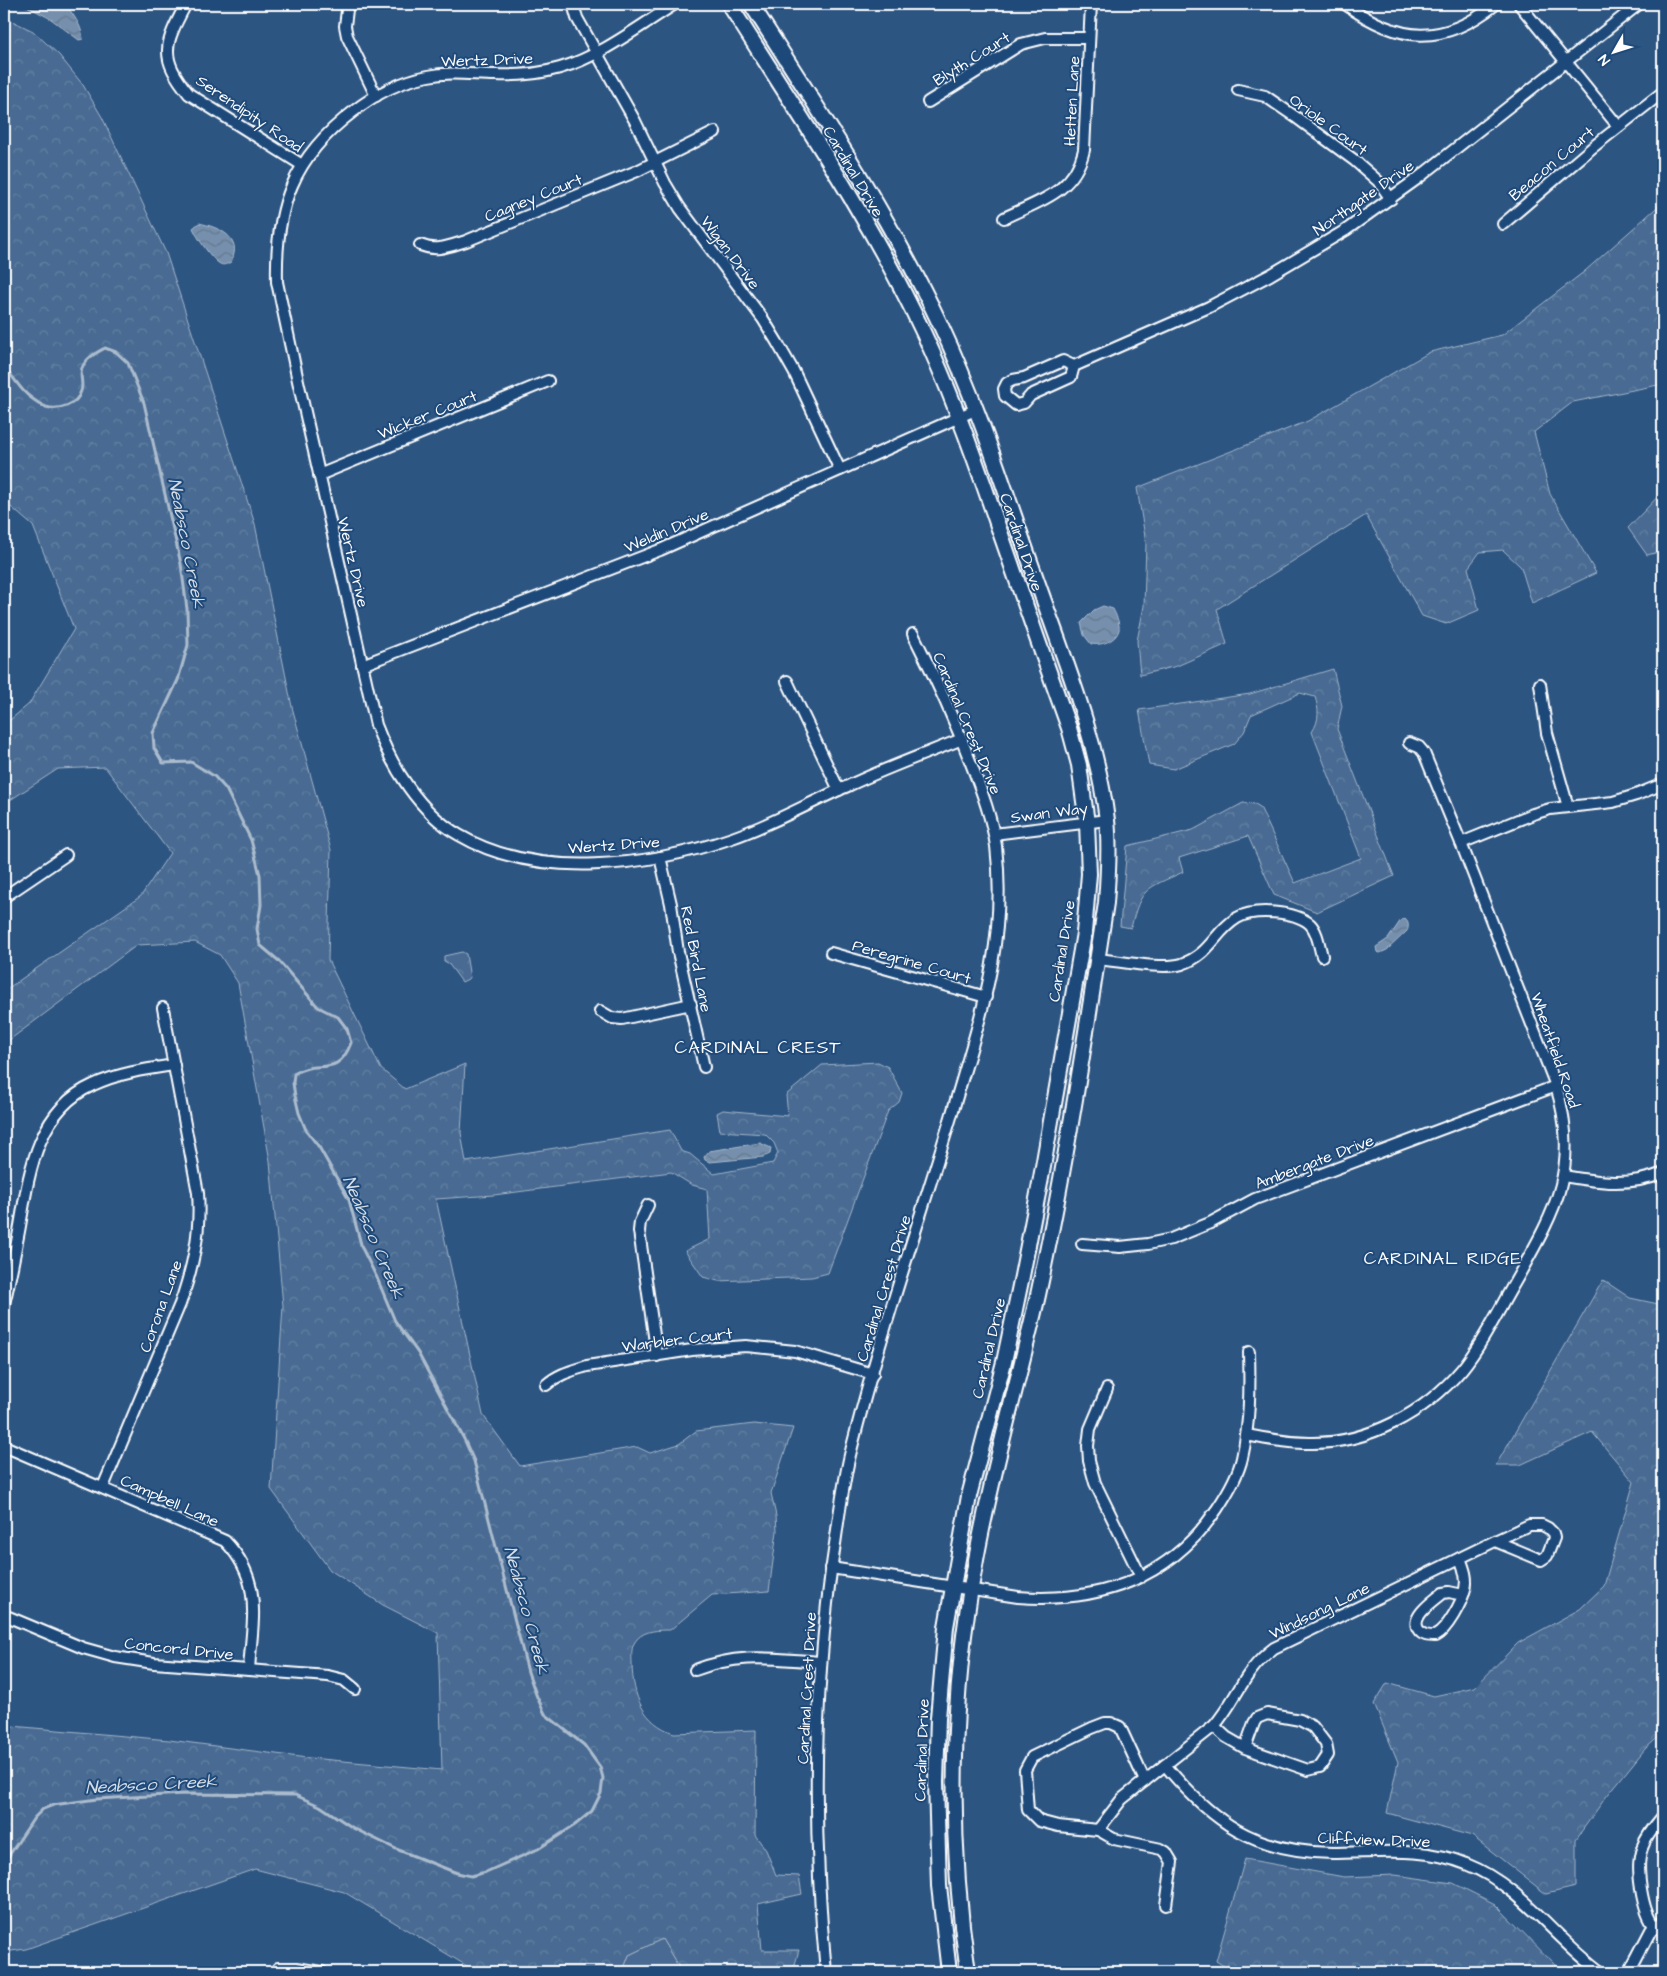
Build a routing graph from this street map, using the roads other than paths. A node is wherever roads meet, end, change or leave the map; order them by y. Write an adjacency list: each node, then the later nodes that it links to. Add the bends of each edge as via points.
1 (186, 4): 22 (street, Serendipity Road, via 167,43 172,71 189,94)
2 (573, 4): 13 (street, Wigan Drive)
3 (675, 4): 13 (street, Wertz Drive)
4 (729, 4): 30 (main road, Cardinal Drive, via 886,258 924,333)
5 (751, 4): 29 (main road, Cardinal Drive, via 846,154 913,269 942,328)
6 (1091, 4): 12 (street, Hetten Lane)
7 (1345, 4): 8 (street, via 1388,29 1425,34 1468,24)
8 (1496, 4)
9 (1519, 4): 14 (street, Beacon Court)
10 (1639, 4): 14 (street, Northgate Drive)
11 (347, 10): 17 (street, via 347,36)
12 (1089, 38): 18 (street, Blyth Court, via 1045,38 1021,44); 24 (street, Hetten Lane, via 1084,150 1077,170 1052,195)
13 (596, 53): 17 (street, Wertz Drive, via 567,66 538,73 428,76); 21 (street, Wigan Drive)
14 (1565, 60): 19 (street, Beacon Court); 23 (street, Northgate Drive)
15 (1238, 90): 23 (street, Oriole Court, via 1264,96 1306,124 1378,181)
16 (1663, 92): 19 (street, Beacon Court)
17 (376, 96): 22 (street, Wertz Drive, via 338,123)
18 (928, 102)
19 (1618, 126): 25 (street, Beacon Court)
20 (715, 132): 21 (street, Cagney Court)
21 (656, 163): 26 (street, Cagney Court, via 466,241 444,248); 31 (street, Wigan Drive, via 680,208 778,342)
22 (302, 165): 32 (street, Wertz Drive, via 281,219 277,282)
23 (1391, 199): 27 (street, Northgate Drive, via 1338,235 1261,280 1177,322)
24 (1004, 218)
25 (1503, 224)
26 (420, 245)
27 (1074, 366): 27 (street, Northgate Drive, via 1063,361 1013,380 1007,383 1005,396 1016,405 1024,402 1031,395 1071,377)
28 (548, 381): 32 (street, Wicker Court)
29 (975, 410): 30 (street, Weldin Drive); 42 (main road, Cardinal Drive, via 1084,716)
30 (959, 417): 31 (street, Weldin Drive); 43 (main road, Cardinal Drive, via 1069,728 1079,765)
31 (840, 470): 34 (street, Weldin Drive, via 660,550)
32 (319, 475): 34 (street, Wertz Drive)
33 (913, 634): 37 (street, Cardinal Crest Drive)
34 (362, 665): 47 (street, Wertz Drive, via 376,725 393,763 420,801 458,835 491,849 539,861 590,864)
35 (787, 681): 40 (street)
36 (1540, 684): 41 (street, via 1547,733)
37 (962, 739): 40 (street, Wertz Drive); 44 (street, Cardinal Crest Drive)
38 (1409, 743): 45 (street, Wheatfield Road, via 1424,753)
39 (1663, 784): 41 (street, via 1613,802)
40 (839, 790): 47 (street, Wertz Drive, via 733,838)
41 (1568, 807): 45 (street, via 1533,814)
42 (1107, 820): 43 (street, Swan Way); 51 (main road, Cardinal Drive, via 1106,903)
43 (1087, 823): 44 (street, Swan Way); 76 (main road, Cardinal Drive, via 1089,874 1084,933 1041,1178 1006,1352 969,1496)
44 (994, 834): 52 (street, Cardinal Crest Drive, via 999,907 996,946)
45 (1461, 843): 58 (street, Wheatfield Road)
46 (66, 854): 48 (street)
47 (660, 857): 53 (street, Red Bird Lane)
48 (4, 897)
49 (831, 953): 52 (street, Peregrine Court)
50 (1322, 956): 51 (street, via 1310,924 1282,913 1249,913 1226,926 1202,954 1179,965)
51 (1098, 959): 77 (main road, Cardinal Drive, via 1038,1292 990,1490)
52 (986, 997): 66 (street, Cardinal Crest Drive)
53 (691, 1004): 55 (street, via 622,1018 612,1018); 57 (street, Red Bird Lane)
54 (163, 1008): 56 (street, Corona Lane)
55 (600, 1011)
56 (174, 1065): 63 (street, via 92,1085 71,1100 50,1124 30,1169); 71 (street, Corona Lane, via 198,1193 197,1238 180,1304)
57 (704, 1067)
58 (1556, 1086): 60 (street, Wheatfield Road, via 1565,1135); 62 (street, Ambergate Drive, via 1255,1199 1171,1239 1120,1247)
59 (1663, 1173): 60 (street, via 1618,1183)
60 (1563, 1176): 69 (street, Wheatfield Road, via 1540,1237 1475,1351 1451,1381 1428,1402 1393,1423 1339,1440 1311,1444)
61 (648, 1205): 65 (street, via 639,1231)
62 (1082, 1244)
63 (4, 1304)
64 (1249, 1352): 69 (street)
65 (657, 1356): 66 (street, Warbler Court, via 719,1347 768,1347 795,1351); 67 (street, Warbler Court, via 587,1366 566,1372)
66 (873, 1374): 74 (street, Cardinal Crest Drive, via 850,1456)
67 (546, 1385)
68 (1106, 1389): 75 (street, via 1090,1429 1088,1461 1095,1483)
69 (1246, 1435): 75 (street, via 1242,1460 1223,1501 1210,1520 1179,1552)
70 (4, 1446): 71 (street, Campbell Lane)
71 (103, 1487): 81 (street, Campbell Lane, via 219,1538 232,1548 247,1572 253,1594)
72 (1496, 1541): 72 (street, Windsong Lane, via 1535,1524 1548,1528 1554,1538 1548,1556 1541,1560); 73 (street, Windsong Lane)
73 (1460, 1558): 78 (street, via 1466,1578); 84 (street, Windsong Lane, via 1274,1648 1253,1666)
74 (831, 1568): 76 (street); 80 (street, Cardinal Crest Drive)
75 (1141, 1577): 77 (street, via 1108,1589 1067,1598 1018,1597)
76 (952, 1586): 77 (street); 95 (main road, Cardinal Drive, via 938,1718 936,1782 939,1886)
77 (971, 1589): 96 (main road, Cardinal Drive, via 959,1695 955,1796)
78 (1463, 1596): 78 (street, via 1441,1633 1429,1636 1418,1630 1418,1617 1444,1593)
79 (4, 1615): 81 (street, Concord Drive, via 60,1639 115,1657)
80 (821, 1662): 82 (street, via 750,1657); 94 (street, Cardinal Crest Drive, via 816,1802)
81 (249, 1670): 83 (street, Concord Drive, via 328,1676 344,1680)
82 (695, 1670)
83 (355, 1688)
84 (1214, 1726): 85 (street); 86 (street, Windsong Lane)
85 (1245, 1748): 85 (street, via 1308,1770 1320,1767 1328,1755 1326,1744 1313,1727 1300,1720 1267,1714 1257,1718)
86 (1165, 1765): 87 (street, Windsong Lane); 97 (street, Cliffview Drive, via 1211,1814 1228,1826 1267,1844 1309,1852 1425,1853 1485,1872 1516,1893 1573,1950)
87 (1145, 1781): 89 (street, via 1122,1799); 89 (street, via 1120,1727 1111,1723 1092,1728 1032,1758 1025,1770 1028,1810 1033,1816 1058,1826)
88 (1663, 1816): 91 (street, via 1646,1839 1639,1862 1645,1911)
89 (1098, 1830): 90 (street, via 1114,1839 1166,1852 1172,1862)
90 (1166, 1905)
91 (1659, 1924): 98 (street)
92 (278, 1968): 93 (street)
93 (322, 1972)
94 (826, 1972)
95 (949, 1972)
96 (968, 1972)
97 (1601, 1972)
98 (1629, 1972)

